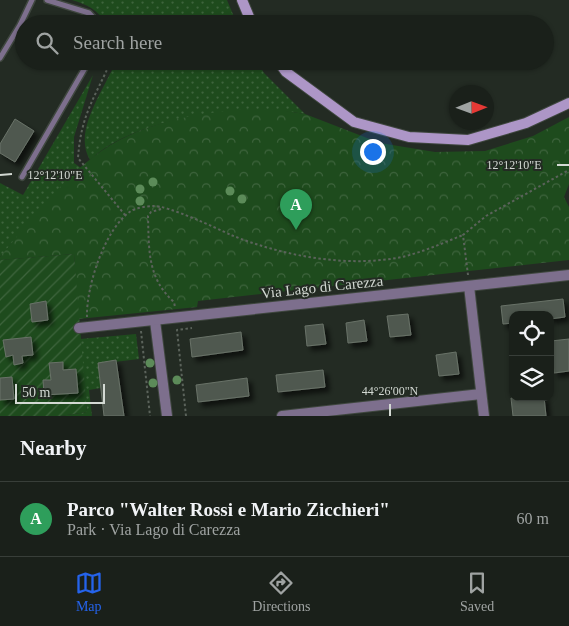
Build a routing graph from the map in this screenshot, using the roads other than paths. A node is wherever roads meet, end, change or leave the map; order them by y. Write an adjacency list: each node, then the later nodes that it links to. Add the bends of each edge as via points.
1 (32, 0): 4 (lane)
2 (47, 0): 5 (lane)
3 (242, 0): 6 (main road)
4 (25, 15)
5 (91, 15)
6 (248, 15)
7 (15, 33): 8 (lane)
8 (0, 58)
9 (84, 70): 12 (lane)
10 (285, 70): 11 (main road, via 354,122 409,138 468,140 526,123)
11 (568, 102)
12 (22, 177)
13 (569, 275): 14 (street, Via Lago di Carezza)
14 (469, 286): 15 (street, Via Lago di Carezza); 17 (street)
15 (155, 321): 16 (street, Via Lago di Carezza); 18 (street)
16 (83, 328)
17 (481, 394): 19 (street); 20 (street)
18 (167, 416)
19 (282, 416)
20 (484, 416)

